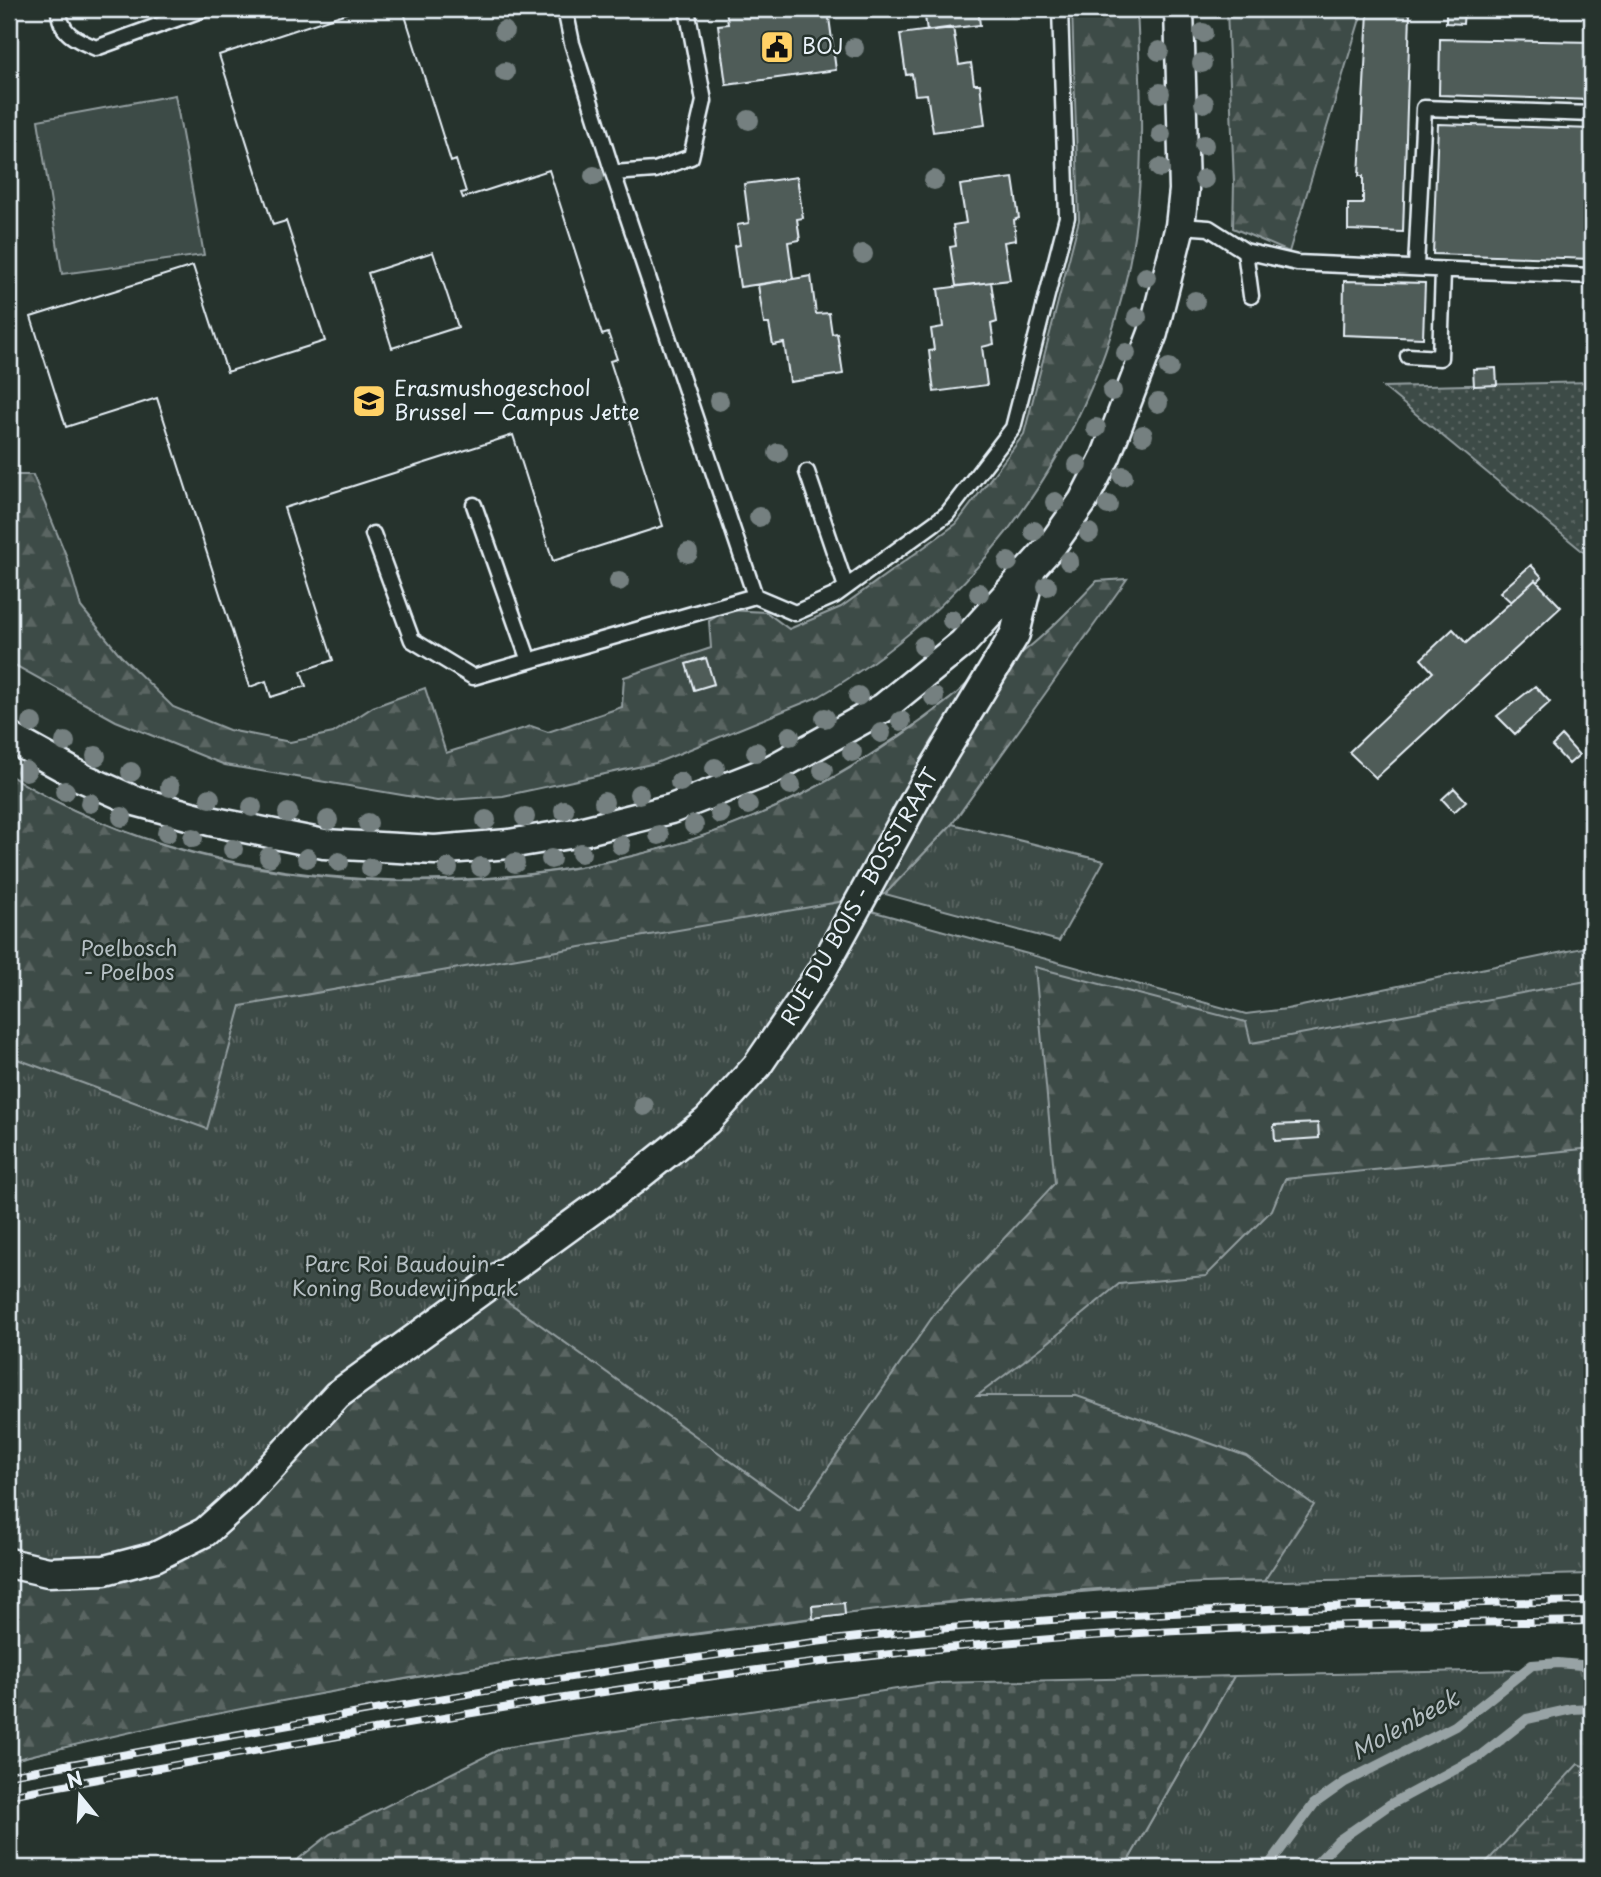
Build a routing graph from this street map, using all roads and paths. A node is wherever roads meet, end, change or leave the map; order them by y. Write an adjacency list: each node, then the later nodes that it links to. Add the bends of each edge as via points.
1 (60, 9): 2 (lane, via 59,19 71,38 96,48)
2 (204, 9)
3 (565, 9): 8 (lane)
4 (687, 9): 8 (lane, via 704,101 691,157 655,170)
5 (1060, 9): 20 (lane, via 1067,217 1013,428 947,514)
6 (1179, 9): 9 (street, via 1184,190)
7 (1592, 114): 11 (lane, via 1424,108)
8 (613, 173): 21 (lane)
9 (1180, 226): 10 (lane, via 1209,228); 19 (street, via 1153,333 1106,456 1083,501)
10 (1245, 251): 11 (lane, via 1297,263); 14 (lane)
11 (1416, 267): 12 (lane)
12 (1443, 271): 13 (lane); 15 (lane, via 1440,359)
13 (1592, 276)
14 (1251, 296)
15 (1408, 356)
16 (807, 472): 20 (lane)
17 (474, 505): 22 (lane)
18 (373, 534): 22 (lane, via 412,640 473,677)
19 (1031, 568): 23 (street, via 963,643 883,708 771,769 671,809 509,844 435,850 324,844 210,821 135,801); 24 (street, RUE DU BOIS - BOSSTRAAT, via 1015,634 918,795 821,972 757,1066 707,1121 632,1181 337,1395 245,1496 205,1532 155,1557 105,1570 48,1572)
20 (846, 587): 21 (lane, via 795,612)
21 (755, 596): 22 (lane)
22 (529, 661)
23 (9, 737)
24 (9, 1563)

